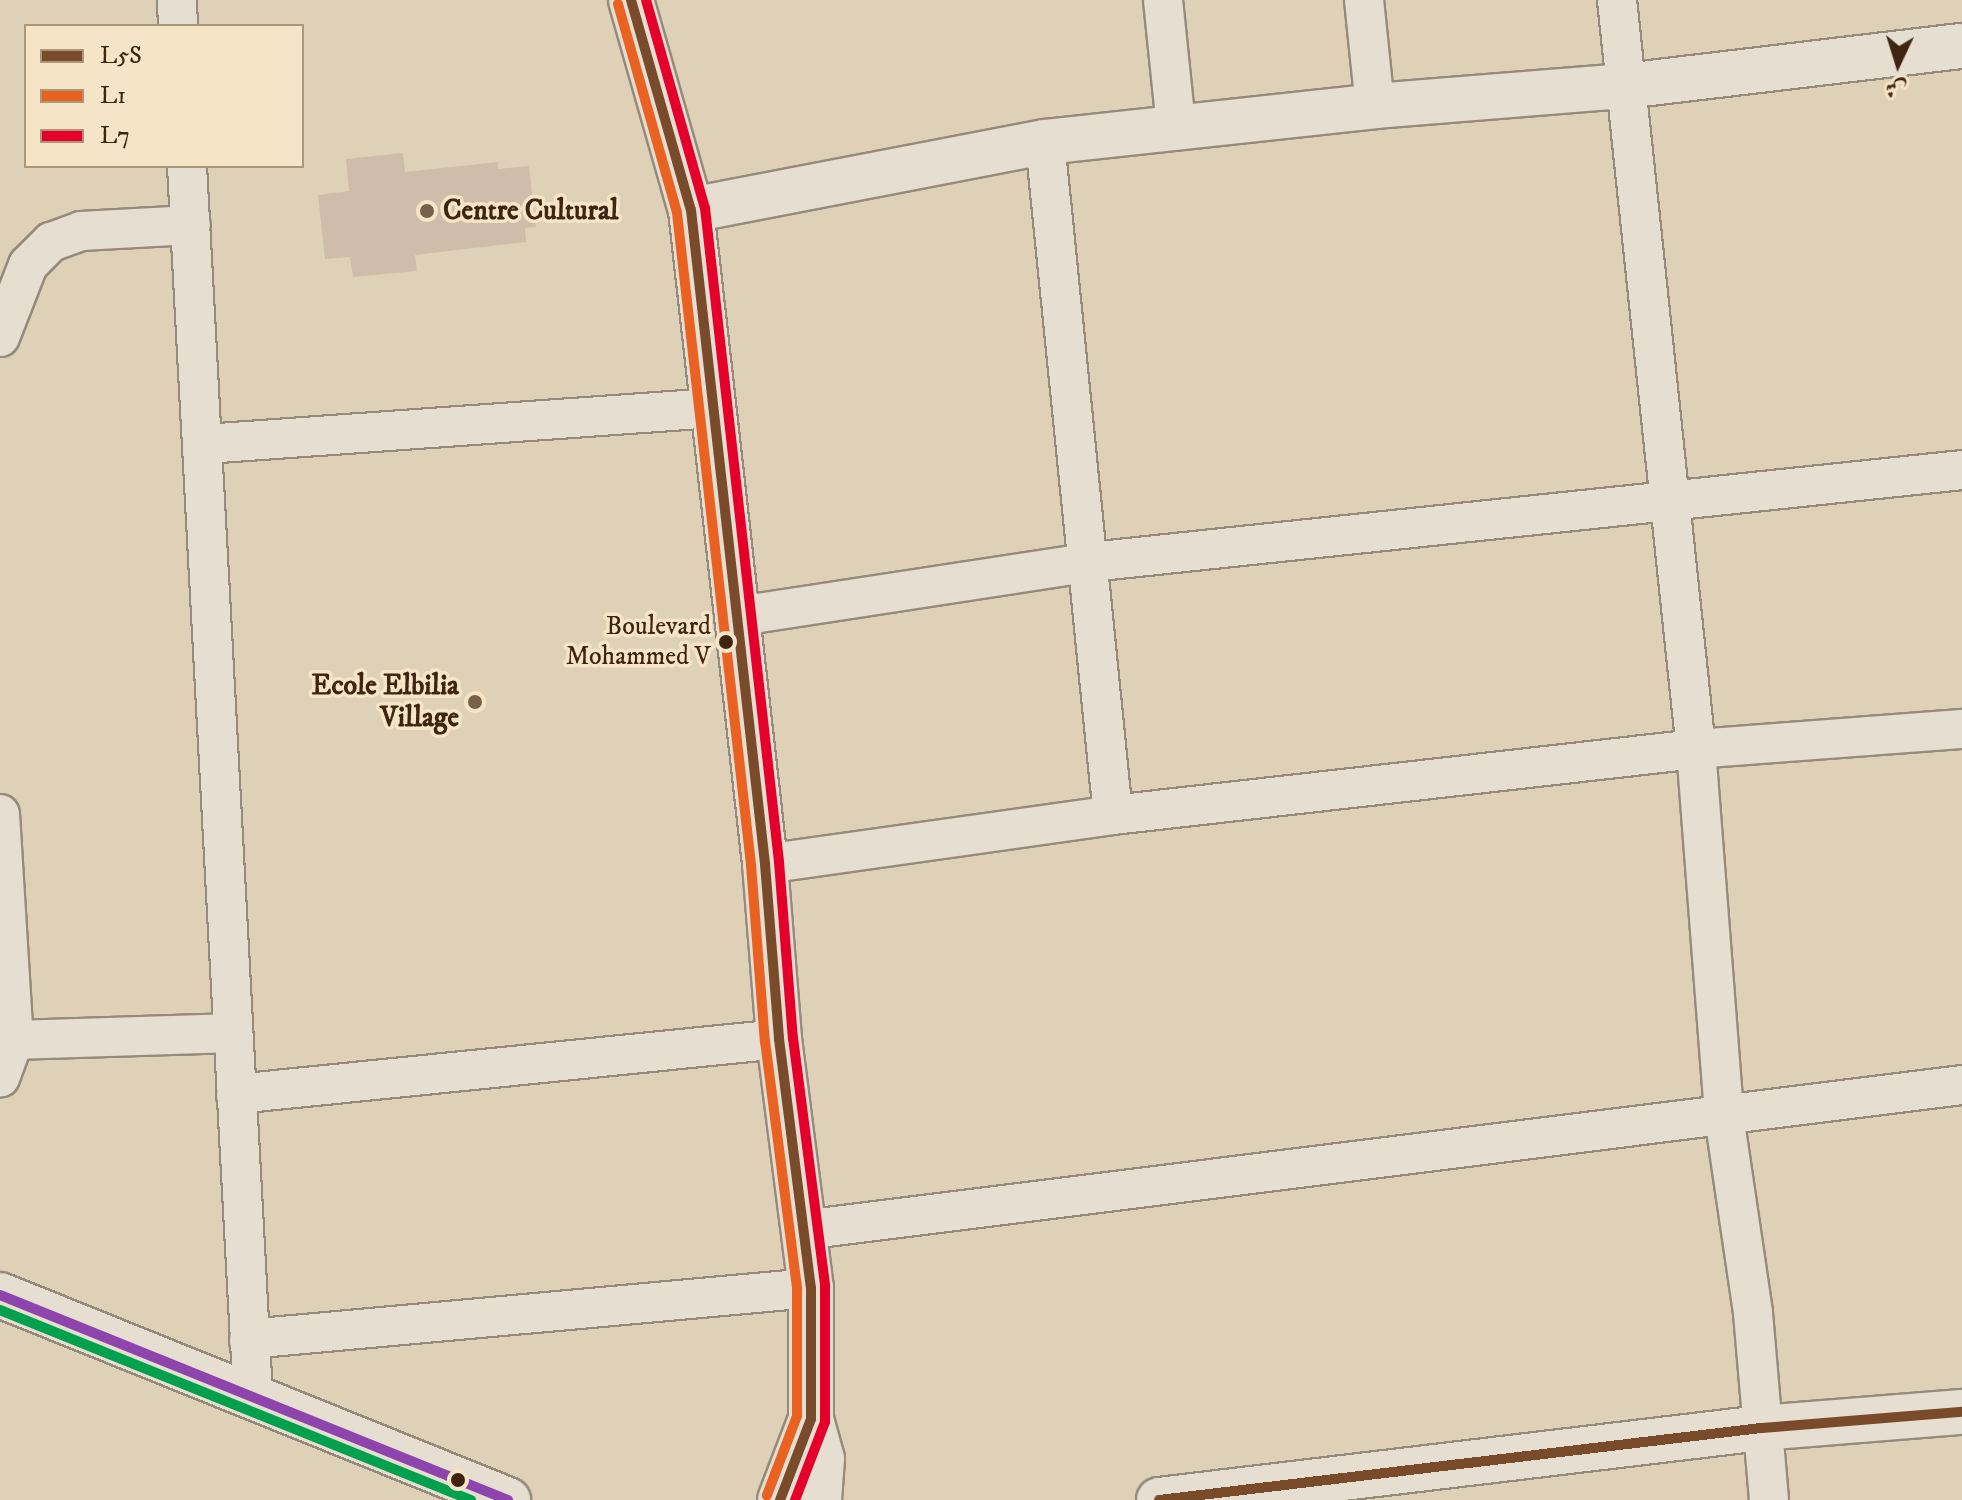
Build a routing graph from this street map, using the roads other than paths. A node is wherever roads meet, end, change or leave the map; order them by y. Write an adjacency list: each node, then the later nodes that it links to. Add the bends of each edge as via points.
1 (177, 0): 6 (street)
2 (631, 0): 13 (main road)
3 (1163, 0): 10 (street)
4 (1364, 0): 9 (street)
5 (1617, 0): 8 (street)
6 (178, 24)
7 (1962, 46): 8 (main road)
8 (1625, 86): 9 (main road); 19 (street)
9 (1375, 106): 10 (main road)
10 (1176, 126): 11 (main road)
11 (1045, 142): 13 (main road); 20 (street)
12 (187, 168): 14 (street)
13 (691, 210): 16 (main road)
14 (191, 225): 15 (street, via 81,231 51,242 28,265); 17 (street)
15 (0, 337)
16 (713, 408): 17 (street); 21 (main road)
17 (205, 444): 27 (street)
18 (1962, 470): 19 (street)
19 (1670, 499): 20 (street); 23 (street)
20 (1090, 562): 21 (street); 25 (street)
21 (739, 616): 26 (main road)
22 (1962, 729): 23 (street)
23 (1696, 749): 25 (street); 33 (street)
24 (0, 814): 28 (street)
25 (1113, 815): 26 (street)
26 (765, 864): 29 (main road)
27 (232, 1033): 28 (street); 32 (street)
28 (7, 1037): 30 (street)
29 (779, 1039): 32 (street); 34 (main road)
30 (0, 1078)
31 (1962, 1085): 33 (street)
32 (236, 1094): 37 (street)
33 (1724, 1116): 34 (street); 41 (street, via 1753,1313)
34 (803, 1230): 35 (main road)
35 (811, 1288): 37 (street); 40 (main road)
36 (0, 1295): 38 (main road)
37 (249, 1339): 38 (street)
38 (253, 1398): 42 (main road)
39 (1962, 1412): 41 (main road)
40 (811, 1419): 43 (main road); 44 (main road, via 822,1459)
41 (1761, 1428): 45 (main road); 46 (street)
42 (508, 1500)
43 (780, 1500)
44 (819, 1500)
45 (1159, 1500)
46 (1769, 1500)

